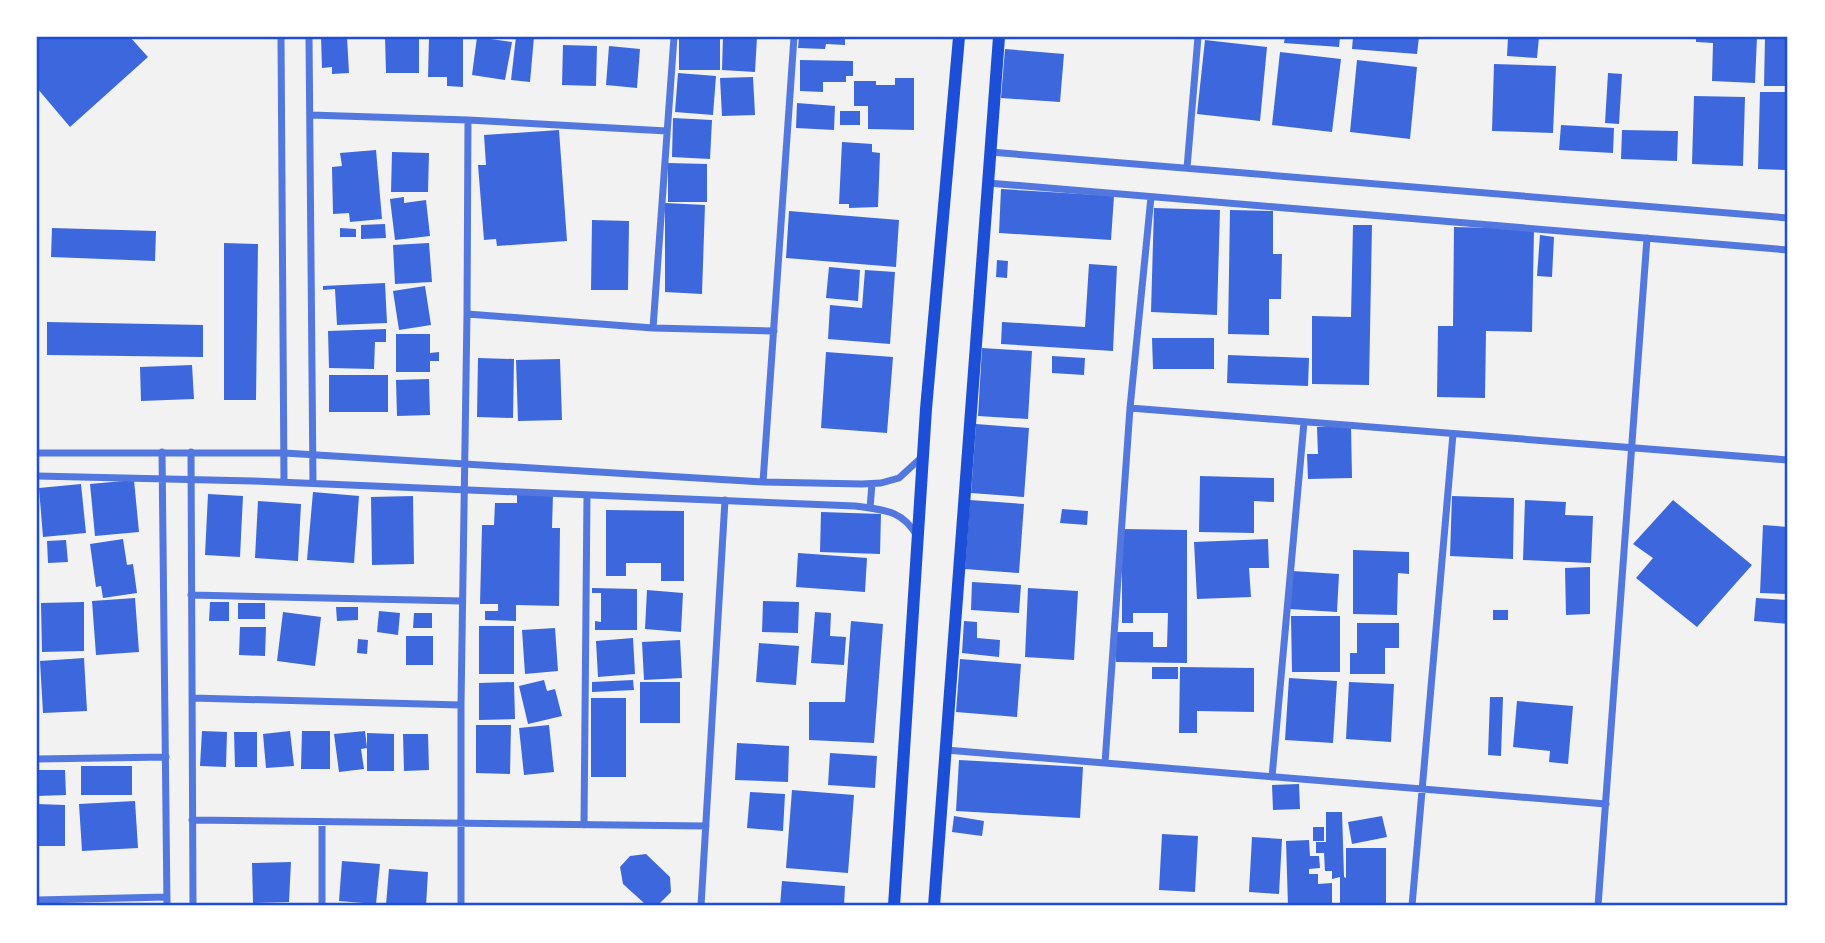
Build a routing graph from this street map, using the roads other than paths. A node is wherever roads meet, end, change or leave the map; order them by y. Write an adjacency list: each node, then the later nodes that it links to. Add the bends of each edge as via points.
1 (281, 37): 28 (street)
2 (309, 37): 8 (street)
3 (674, 37): 10 (street)
4 (794, 37): 20 (street)
5 (959, 37): 30 (highway)
6 (999, 37): 11 (highway)
7 (1198, 37): 12 (street)
8 (310, 115): 9 (street); 29 (street)
9 (468, 121): 10 (street); 18 (street)
10 (667, 131): 19 (street)
11 (990, 152): 12 (street); 13 (highway)
12 (1187, 168): 15 (street)
13 (988, 183): 14 (street); 49 (highway)
14 (1151, 197): 16 (street); 21 (street)
15 (1788, 218)
16 (1647, 238): 17 (street); 24 (street)
17 (1788, 250)
18 (467, 314): 19 (street); 32 (street)
19 (653, 328): 20 (street)
20 (774, 331): 37 (street)
21 (1129, 408): 22 (street); 52 (street)
22 (1304, 422): 23 (street); 53 (street)
23 (1453, 434): 24 (street); 54 (street)
24 (1632, 448): 31 (street); 55 (street)
25 (162, 452): 26 (street); 27 (street); 34 (street)
26 (191, 452): 28 (street); 35 (street)
27 (37, 453)
28 (284, 453): 29 (street); 36 (street)
29 (313, 454): 32 (street); 38 (street)
30 (923, 457): 39 (street, via 898,478); 44 (highway)
31 (1788, 460)
32 (464, 463): 37 (street); 40 (street)
33 (37, 476): 34 (street)
34 (163, 479): 35 (street); 50 (street)
35 (191, 479): 36 (street); 45 (street)
36 (284, 482): 38 (street)
37 (763, 482): 39 (street)
38 (313, 483): 40 (street)
39 (872, 484): 43 (street)
40 (464, 489): 41 (street); 46 (street)
41 (587, 495): 42 (street); 59 (street)
42 (725, 500): 43 (street); 60 (street)
43 (870, 508): 44 (street, via 897,514)
44 (917, 536): 69 (highway)
45 (191, 594): 46 (street); 47 (street)
46 (462, 601): 48 (street)
47 (192, 698): 48 (street); 56 (street)
48 (461, 705): 58 (street)
49 (946, 750): 52 (street); 70 (highway)
50 (166, 757): 51 (street); 61 (street)
51 (37, 760)
52 (1105, 763): 53 (street)
53 (1272, 777): 54 (street)
54 (1421, 789): 55 (street); 71 (street)
55 (1606, 804): 72 (street)
56 (192, 820): 57 (street); 65 (street)
57 (322, 822): 58 (street); 66 (street)
58 (461, 824): 59 (street); 67 (street)
59 (584, 825): 60 (street)
60 (706, 826): 68 (street)
61 (167, 897): 62 (street); 64 (street)
62 (37, 900): 63 (street)
63 (37, 906)
64 (167, 906)
65 (192, 906)
66 (322, 906)
67 (461, 906)
68 (701, 906)
69 (894, 906)
70 (934, 906)
71 (1412, 906)
72 (1598, 906)

